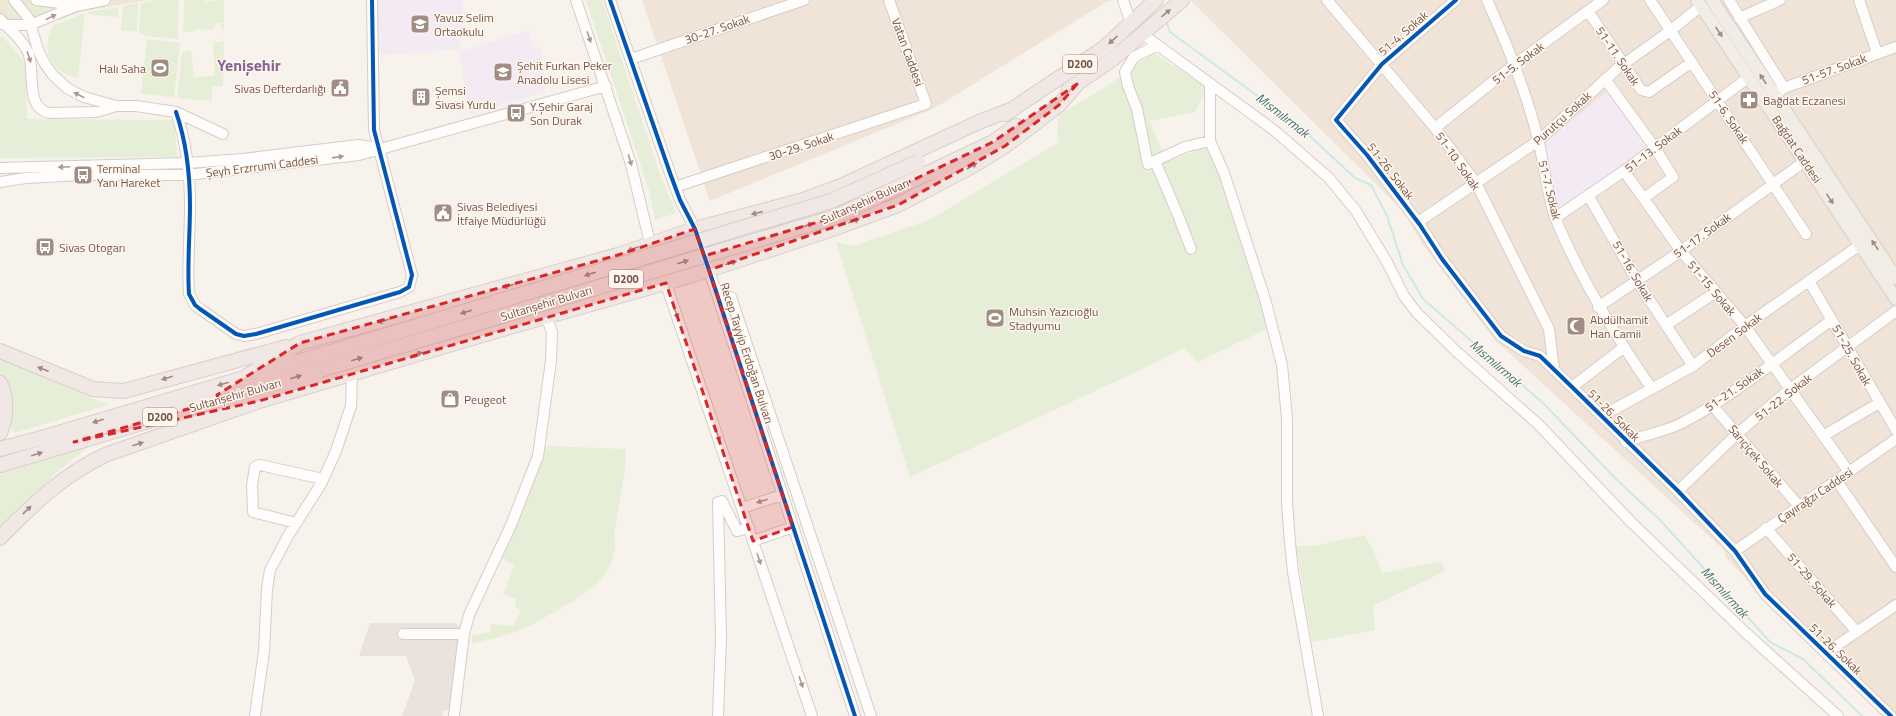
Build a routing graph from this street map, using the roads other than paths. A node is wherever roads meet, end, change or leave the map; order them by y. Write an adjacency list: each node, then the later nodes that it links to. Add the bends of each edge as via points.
1 (14, 0): 27 (street, via 27,16)
2 (36, 0): 22 (street)
3 (105, 0): 22 (street)
4 (368, 0): 23 (street)
5 (576, 0): 42 (street, one-way to 42)
6 (610, 0): 33 (street, Recep Tayyip Erdoğan Bulvarı)
7 (804, 0): 33 (street, 30-27. Sokak)
8 (889, 0): 46 (street, Vatan Caddesi)
9 (1123, 0): 28 (street)
10 (1156, 0): 28 (highway, Sultanşehir Bulvarı / D200, via 1142,14)
11 (1182, 0): 28 (highway, Sultanşehir Bulvarı / D200, one-way to 11)
12 (1327, 0): 35 (street, 51-10. Sokak)
13 (1456, 0): 35 (street, 51-4. Sokak)
14 (1487, 0): 36 (street, 51-7. Sokak)
15 (1603, 0): 24 (street, 51-5. Sokak)
16 (1650, 0): 29 (street, 51-6. Sokak)
17 (1712, 0): 44 (main road, Bağdat Caddesi, one-way to 17)
18 (1729, 0): 25 (street)
19 (1780, 0): 25 (street)
20 (1859, 0): 32 (street)
21 (1699, 3): 29 (street, Purutçu Sokak); 38 (main road, Bağdat Caddesi, one-way to 38)
22 (84, 4): 27 (street, one-way to 22)
23 (371, 5): 55 (street, via 374,130)
24 (1588, 11): 36 (street, 51-5. Sokak); 37 (street, 51-11. Sokak)
25 (1739, 18): 43 (street)
26 (2, 23): 27 (street); 47 (street, one-way to 47, via 23,43 31,58 34,98 36,106 42,111 96,112)
27 (30, 25): 47 (street, one-way to 27, via 84,97 59,81 41,57)
28 (1141, 27): 30 (street); 40 (highway, Sultanşehir Bulvarı / D200, via 1113,59); 48 (highway, Sultanşehir Bulvarı / D200, one-way to 48, via 1104,48)
29 (1670, 31): 34 (street, 51-6. Sokak); 37 (street, Purutçu Sokak)
30 (1158, 45): 41 (street); 57 (street, via 1134,57 1125,72 1137,109 1148,164)
31 (1896, 48): 32 (street, 51-57. Sokak)
32 (1877, 53): 43 (street, 51-57. Sokak)
33 (631, 59): 66 (street, Recep Tayyip Erdoğan Bulvarı)
34 (1692, 62): 37 (street, 51-11. Sokak, via 1650,92 1641,90); 45 (street, 51-6. Sokak)
35 (1382, 64): 50 (street, 51-4. Sokak); 51 (street, 51-10. Sokak)
36 (1515, 64): 51 (street, 51-5. Sokak); 54 (street, 51-7. Sokak)
37 (1623, 65): 39 (street, Purutçu Sokak)
38 (1749, 77): 45 (street, 51-13. Sokak); 58 (main road, Bağdat Caddesi)
39 (1605, 80): 54 (street, Purutçu Sokak); 56 (street)
40 (1077, 84): 77 (highway, one-way to 40, via 898,205 1005,146 1059,104); 113 (highway, Sultanşehir Bulvarı / D200, one-way to 40, bridge, via 835,217 993,142)
41 (1210, 84): 53 (street); 146 (street, via 1275,131 1329,178 1356,211 1404,296 1417,313 1539,424 1630,521 1746,633)
42 (606, 86): 55 (street, Şeyh Erzrrumi Caddesi); 73 (street, one-way to 73, via 631,164)
43 (1784, 88): 44 (street, 51-57. Sokak)
44 (1774, 96): 78 (main road, Bağdat Caddesi, one-way to 44)
45 (1718, 99): 56 (street, 51-13. Sokak); 65 (street, 51-6. Sokak)
46 (926, 104): 66 (street, 30-29. Sokak)
47 (116, 106): 49 (street)
48 (1013, 109): 71 (highway, one-way to 71, via 979,122 841,186 800,201); 99 (highway, Sultanşehir Bulvarı / D200, one-way to 99, bridge, via 984,128 918,162 831,201)
49 (176, 112): 52 (street); 59 (street, via 182,130)
50 (1336, 120): 70 (street, 51-26. Sokak, via 1367,154)
51 (1435, 128): 64 (street, 51-10. Sokak)
52 (223, 134)
53 (1210, 141): 57 (street, via 1184,147); 145 (street, via 1246,238 1282,365 1287,418 1290,551)
54 (1538, 141): 64 (street, Purutçu Sokak); 69 (street, 51-7. Sokak)
55 (379, 148): 59 (street, Şeyh Erzrrumi Caddesi, via 358,145); 62 (street, Şeyh Erzrrumi Caddesi, one-way to 55, via 344,157); 62 (street, via 412,275 408,287 392,294 244,336 236,334 200,309 189,294)
56 (1655, 148): 61 (street, 51-13. Sokak); 68 (street, via 1673,177)
57 (1155, 161): 75 (street)
58 (1804, 161): 65 (street, 51-17. Sokak); 74 (main road, Bağdat Caddesi, one-way to 74)
59 (187, 163): 60 (street, Şeyh Erzrrumi Caddesi, one-way to 60); 62 (street)
60 (0, 168)
61 (1624, 171): 67 (street, 51-13. Sokak); 68 (street, 51-15. Sokak)
62 (188, 175): 63 (street, Şeyh Erzrrumi Caddesi, via 82,175)
63 (0, 182)
64 (1476, 183): 70 (street, Purutçu Sokak); 97 (street, 51-10. Sokak, via 1549,329)
65 (1773, 183): 72 (street, 51-6. Sokak); 76 (street, 51-17. Sokak)
66 (675, 187): 71 (street, Recep Tayyip Erdoğan Bulvarı)
67 (1588, 195): 69 (street, 51-13. Sokak); 79 (street, 51-16. Sokak)
68 (1644, 198): 76 (street, 51-15. Sokak)
69 (1556, 218): 85 (street, 51-7. Sokak)
70 (1418, 222): 97 (street, 51-26. Sokak, via 1442,259 1502,336 1524,350 1540,356)
71 (695, 228): 73 (highway); 77 (street, Recep Tayyip Erdoğan Bulvarı)
72 (1806, 234)
73 (650, 243): 81 (street); 91 (highway, one-way to 91, via 618,255)
74 (1860, 245): 80 (street, Desen Sokak); 84 (main road, Bağdat Caddesi)
75 (1191, 249)
76 (1682, 251): 79 (street, 51-17. Sokak); 82 (street, 51-15. Sokak)
77 (709, 270): 81 (highway); 121 (street, Recep Tayyip Erdoğan Bulvarı)
78 (1896, 278)
79 (1637, 281): 85 (street, 51-17. Sokak); 89 (street, 51-16. Sokak)
80 (1809, 281): 88 (street, 51-25. Sokak); 90 (street, Desen Sokak)
81 (665, 283): 87 (highway); 123 (street, one-way to 123)
82 (1716, 292): 89 (street); 90 (street, 51-15. Sokak)
83 (731, 297): 124 (street)
84 (1896, 300)
85 (1598, 307): 93 (street, 51-7. Sokak)
86 (1896, 312): 92 (street, 51-22. Sokak)
87 (546, 316): 98 (highway, one-way to 87); 137 (street, via 552,332 551,361 538,456 511,525 468,615)
88 (1832, 320): 92 (street, 51-25. Sokak); 95 (street, 51-21. Sokak)
89 (1666, 325): 96 (street, 51-16. Sokak)
90 (1745, 326): 95 (street, 51-15. Sokak); 96 (street, Desen Sokak)
91 (300, 344): 94 (highway, one-way to 94, via 124,390 93,389); 99 (highway)
92 (1846, 346): 103 (street, 51-22. Sokak); 105 (street, 51-25. Sokak)
93 (1623, 348): 101 (street); 102 (street, 51-7. Sokak)
94 (0, 351)
95 (1770, 364): 103 (street, 51-15. Sokak); 106 (street, 51-21. Sokak)
96 (1693, 366): 102 (street, Desen Sokak)
97 (1554, 370): 101 (street, 51-26. Sokak)
98 (352, 374): 104 (highway); 118 (street, via 351,406 336,451)
99 (244, 378): 115 (highway, Sultanşehir Bulvarı / D200, one-way to 115)
100 (0, 383): 109 (highway, via 5,410)
101 (1572, 387): 107 (street, 51-26. Sokak)
102 (1652, 389): 107 (street, Desen Sokak)
103 (1788, 390): 110 (street, 51-22. Sokak); 111 (street, 51-15. Sokak)
104 (259, 401): 113 (highway); 130 (highway, one-way to 104, via 58,483 86,464)
105 (1879, 403): 108 (street, 51-25. Sokak); 111 (street)
106 (1712, 405): 110 (street, Sarıçiçek Sokak); 114 (street, 51-21. Sokak, via 1674,428 1642,435)
107 (1602, 416): 114 (street, 51-26. Sokak)
108 (1896, 430)
109 (0, 433)
110 (1737, 434): 120 (street, 51-22. Sokak); 122 (street, Sarıçiçek Sokak)
111 (1824, 436): 117 (street, 51-15. Sokak)
112 (1896, 439): 117 (street, Çayırağzı Caddesi)
113 (74, 442): 116 (highway, Sultanşehir Bulvarı / D200, one-way to 113)
114 (1626, 442): 120 (street, 51-26. Sokak)
115 (0, 448)
116 (0, 465)
117 (1849, 472): 119 (street, Çayırağzı Caddesi)
118 (323, 479): 126 (street); 126 (street, via 260,465 255,467 252,485 253,512)
119 (1836, 481): 122 (street, Çayırağzı Caddesi); 133 (street)
120 (1678, 491): 132 (street, 51-26. Sokak)
121 (782, 495): 123 (street, one-way to 123); 125 (street, Recep Tayyip Erdoğan Bulvarı)
122 (1799, 506): 129 (street, Çayırağzı Caddesi)
123 (742, 508): 127 (street)
124 (801, 509): 125 (street); 144 (street)
125 (788, 512): 128 (street, Recep Tayyip Erdoğan Bulvarı)
126 (296, 523): 139 (street, via 270,570 264,651)
127 (748, 527): 131 (street); 141 (street, via 737,531 722,501 718,502 721,638)
128 (793, 527): 131 (street); 143 (street, Recep Tayyip Erdoğan Bulvarı)
129 (1766, 528): 132 (street, Çayırağzı Caddesi); 135 (street, 51-29. Sokak)
130 (0, 538)
131 (753, 541): 142 (street, one-way to 142)
132 (1735, 551): 138 (street, 51-26. Sokak, via 1765,594)
133 (1896, 567)
134 (1896, 605): 135 (street)
135 (1857, 632): 138 (street)
136 (403, 634): 137 (street)
137 (464, 634): 140 (street)
138 (1826, 653): 147 (street, 51-26. Sokak)
139 (255, 716)
140 (454, 716)
141 (718, 716)
142 (812, 716)
143 (855, 716)
144 (871, 716)
145 (1318, 716)
146 (1838, 716)
147 (1891, 716)

